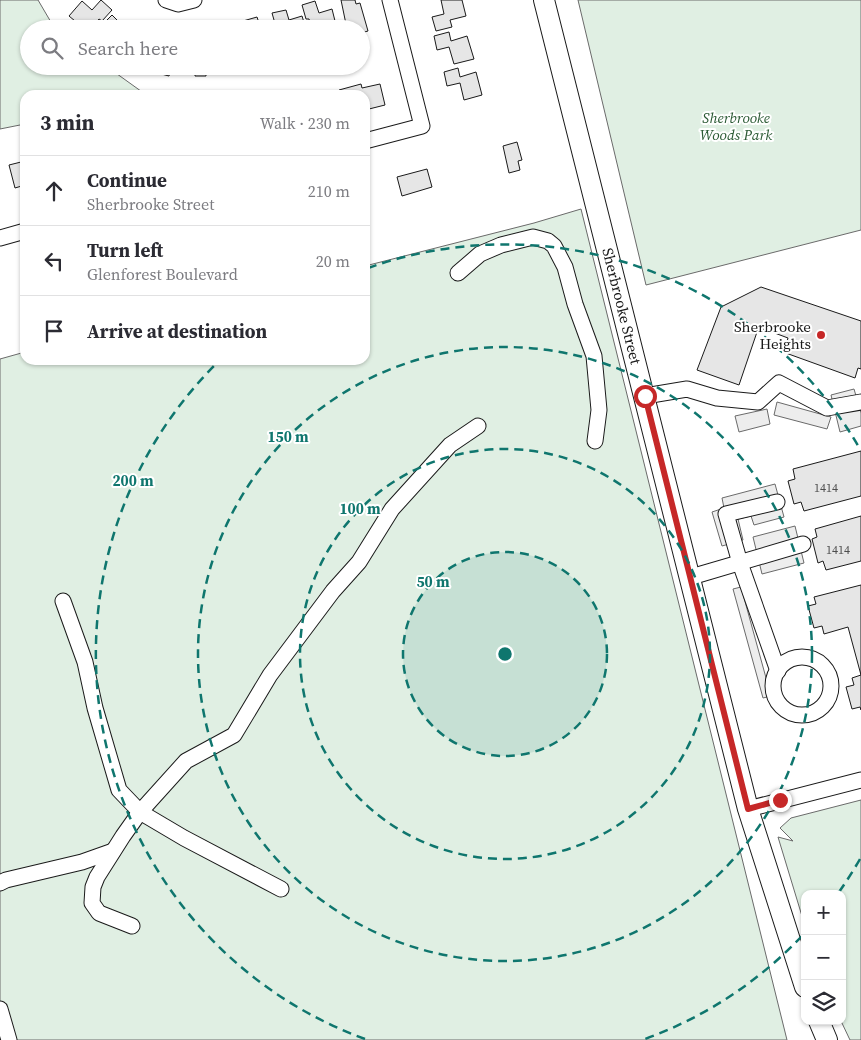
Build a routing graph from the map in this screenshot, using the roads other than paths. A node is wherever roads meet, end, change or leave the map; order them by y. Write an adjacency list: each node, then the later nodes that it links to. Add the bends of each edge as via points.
1 (166, 0): 2 (street, via 178,4)
2 (194, 0)
3 (390, 0): 5 (street, via 422,126)
4 (544, 0): 9 (main road, Sherbrooke Street)
5 (370, 140)
6 (20, 232): 7 (street)
7 (0, 238)
8 (458, 273): 12 (street, via 480,254 533,237 548,241 560,253 594,356 599,410)
9 (645, 396): 10 (street, via 687,389 717,398 758,402 779,383 827,408); 16 (main road, Sherbrooke Street)
10 (861, 402)
11 (478, 426): 21 (street, via 450,445 392,509 359,562 270,675 234,735 186,761)
12 (595, 442)
13 (777, 502): 15 (street, via 726,514)
14 (803, 544): 15 (street)
15 (740, 563): 16 (street); 18 (street)
16 (691, 577): 20 (main road, Sherbrooke Street)
17 (63, 601): 21 (street, via 85,662 119,790)
18 (778, 671)
19 (861, 780): 20 (street)
20 (748, 809): 26 (main road, Sherbrooke Street)
21 (140, 812): 22 (street); 24 (street)
22 (113, 851): 23 (street); 25 (street, via 97,877 92,903 99,913)
23 (0, 883)
24 (281, 889)
25 (132, 926)
26 (803, 980)
27 (0, 1009): 29 (street)
28 (821, 1025): 30 (main road)
29 (9, 1040)
30 (827, 1040)

